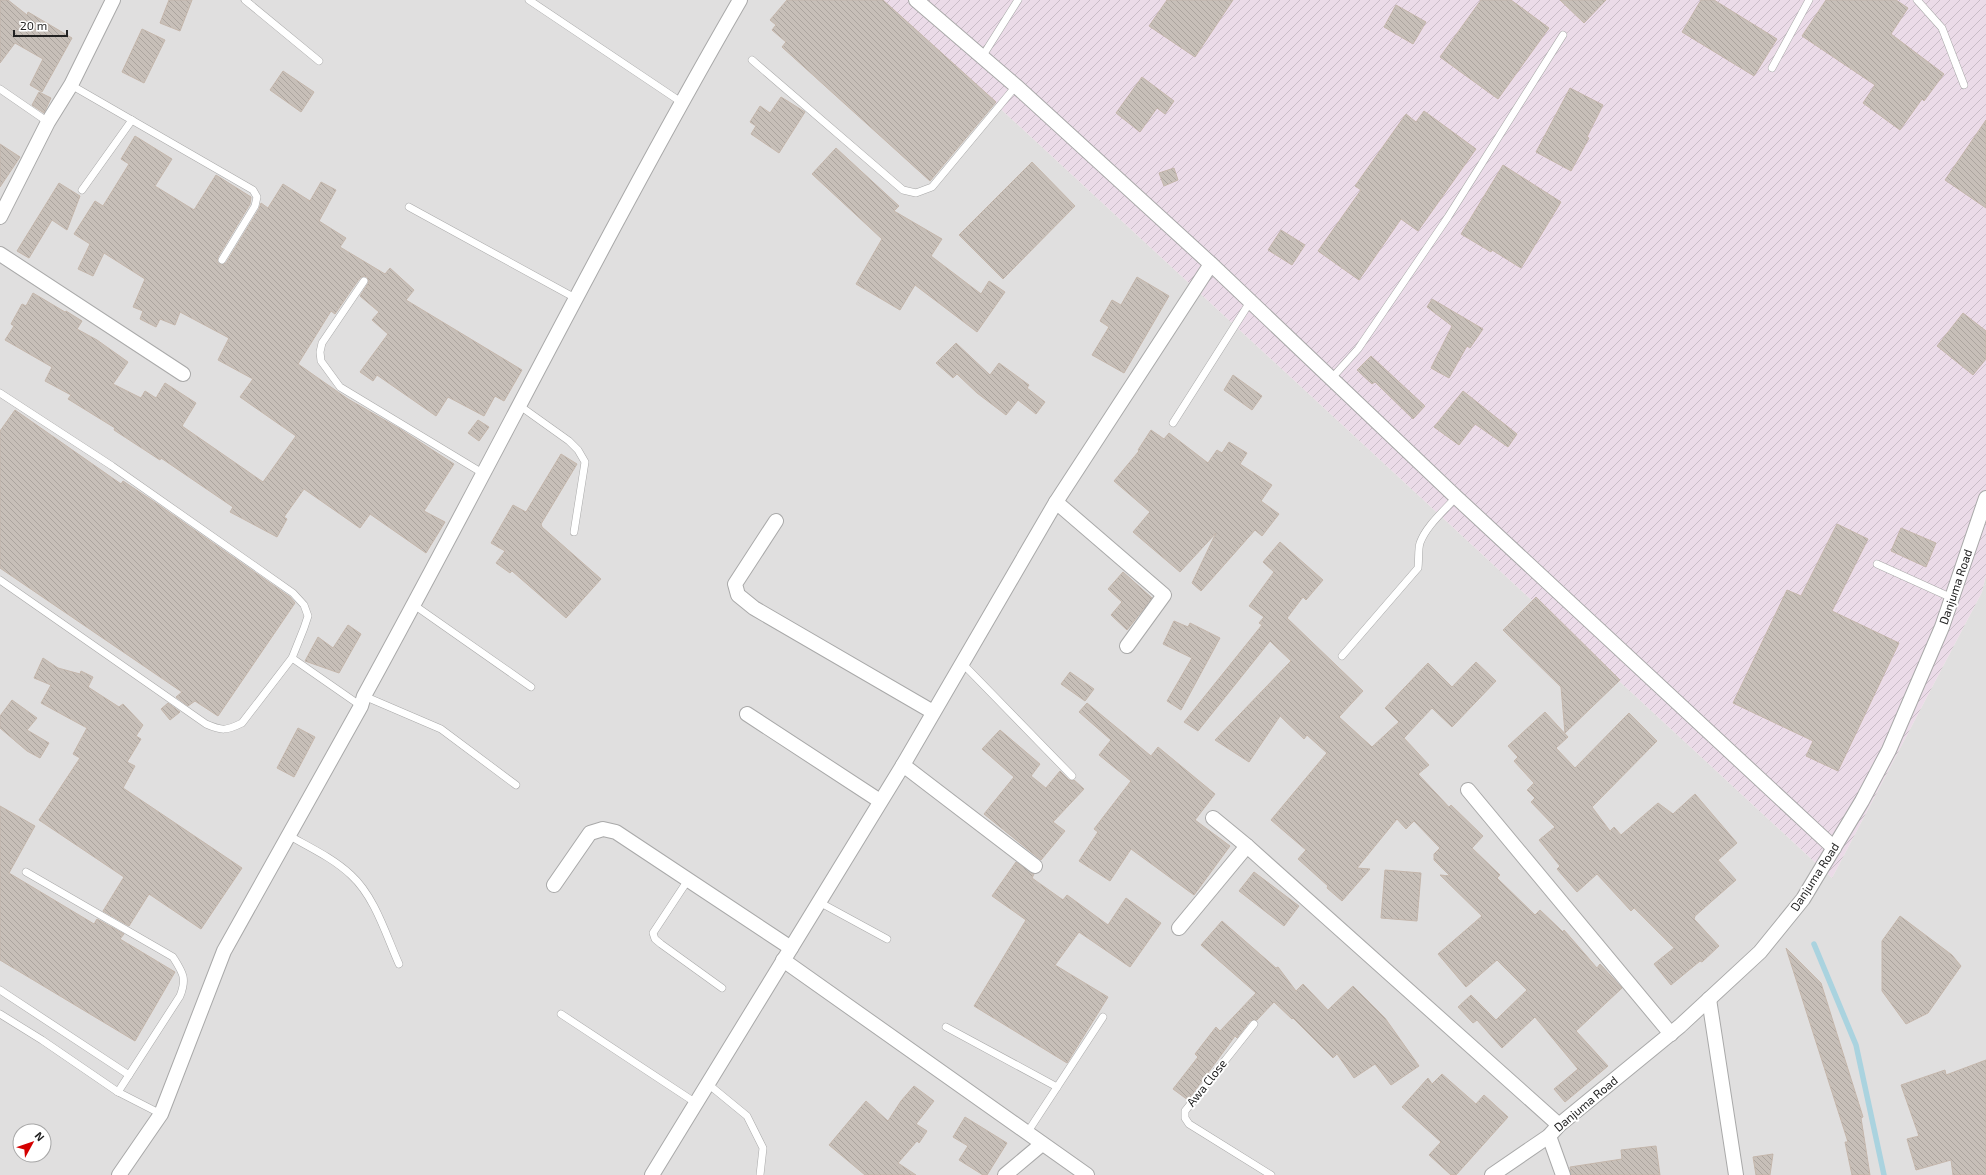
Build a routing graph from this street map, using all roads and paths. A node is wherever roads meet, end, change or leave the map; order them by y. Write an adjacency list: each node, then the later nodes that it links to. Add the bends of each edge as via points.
1 (245, 0): 12 (lane)
2 (529, 0): 18 (lane)
3 (740, 0): 18 (street)
4 (916, 0): 10 (street)
5 (1018, 0): 10 (lane)
6 (1809, 0): 13 (lane)
7 (1917, 0): 15 (lane, via 1942,28)
8 (108, 2): 14 (street)
9 (1563, 35): 31 (lane, via 1448,217 1358,349)
10 (982, 57): 16 (street)
11 (752, 60): 16 (lane, via 903,190 916,193 932,187)
12 (319, 61)
13 (1772, 68)
14 (71, 85): 19 (lane); 20 (street)
15 (1964, 85)
16 (1016, 86): 26 (street)
17 (0, 89): 20 (lane)
18 (681, 102): 28 (street)
19 (132, 120): 21 (lane); 25 (lane, via 253,190 257,197 255,206)
20 (48, 122): 23 (street)
21 (82, 190)
22 (409, 207): 28 (lane)
23 (0, 217)
24 (0, 254): 30 (street)
25 (222, 260)
26 (1211, 264): 29 (street); 38 (street)
27 (364, 281): 35 (lane, via 322,343 321,361 340,387)
28 (577, 299): 33 (street)
29 (1250, 302): 31 (street); 34 (lane)
30 (183, 374)
31 (1331, 379): 36 (street)
32 (0, 393): 47 (lane, via 112,466 293,593 304,605 308,616)
33 (520, 406): 35 (street); 40 (lane, via 569,441 585,462)
34 (1173, 423)
35 (484, 474): 44 (street)
36 (1456, 497): 46 (lane, via 1423,536 1418,568); 61 (street)
37 (1986, 498): 43 (street, Danjuma Road)
38 (1056, 502): 45 (street, via 1164,595); 48 (street)
39 (776, 521): 51 (street, via 735,584 738,595 754,608)
40 (574, 532)
41 (1877, 564): 43 (lane)
42 (0, 580): 47 (lane, via 206,724 219,730 231,729 242,723)
43 (1952, 598): 61 (street, Danjuma Road, via 1889,750)
44 (414, 606): 49 (lane); 50 (street)
45 (1128, 646)
46 (1342, 656)
47 (292, 658): 50 (lane)
48 (962, 662): 51 (street); 54 (lane)
49 (531, 688)
50 (363, 701): 55 (lane, via 441,729); 59 (street)
51 (933, 712): 53 (street)
52 (747, 714): 57 (street)
53 (903, 765): 57 (street); 62 (street)
54 (1072, 776)
55 (516, 785)
56 (1468, 790): 80 (street)
57 (880, 800): 66 (street)
58 (1213, 818): 60 (street)
59 (288, 835): 71 (lane, via 336,862 352,876 370,899); 86 (street, via 224,951)
60 (1247, 846): 67 (street); 87 (street)
61 (1834, 848): 74 (street, Danjuma Road, via 1803,899 1760,952)
62 (1035, 866)
63 (26, 872): 81 (lane, via 173,957 181,969 185,982 180,996)
64 (688, 880): 65 (street, via 616,832 603,829 590,833); 69 (street); 72 (lane, via 653,933 662,944)
65 (554, 885)
66 (819, 902): 68 (lane); 69 (street)
67 (1179, 928)
68 (887, 939)
69 (791, 948): 70 (street)
70 (783, 960): 82 (street); 88 (street)
71 (399, 964)
72 (722, 988)
73 (0, 990): 81 (lane)
74 (1710, 999): 80 (street, Danjuma Road); 99 (street)
75 (0, 1014): 84 (lane)
76 (560, 1014): 85 (lane)
77 (1103, 1017): 83 (lane)
78 (1254, 1024): 96 (lane, Awa Close, via 1185,1111 1185,1118 1189,1124)
79 (946, 1027): 83 (lane)
80 (1671, 1034): 87 (street, Danjuma Road)
81 (129, 1075): 84 (lane)
82 (708, 1084): 85 (street); 93 (lane, via 747,1116 764,1148)
83 (1057, 1087): 88 (lane)
84 (118, 1092): 86 (lane)
85 (696, 1103): 92 (street)
86 (161, 1114): 91 (street)
87 (1559, 1125): 89 (street, Danjuma Road)
88 (1027, 1133): 90 (street)
89 (1549, 1136): 97 (street, Danjuma Road); 98 (street)
90 (1042, 1144): 94 (street); 95 (street)
91 (119, 1175)
92 (652, 1175)
93 (760, 1175)
94 (1005, 1175)
95 (1087, 1175)
96 (1271, 1175)
97 (1492, 1175)
98 (1563, 1175)
99 (1736, 1175)

